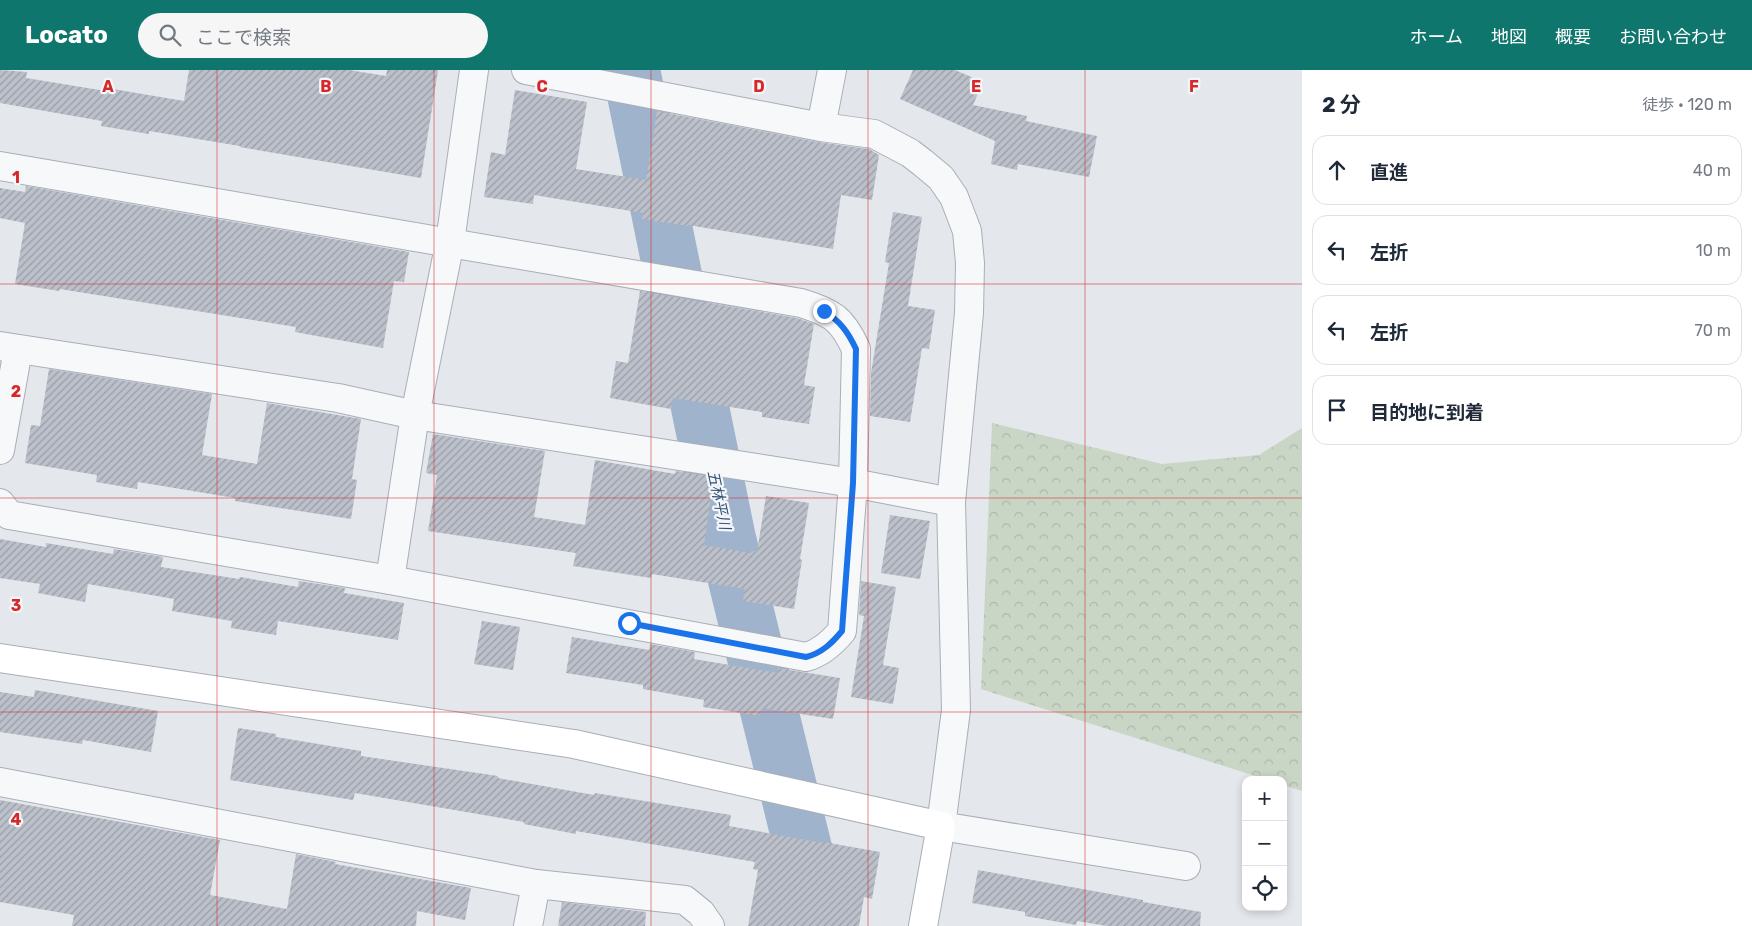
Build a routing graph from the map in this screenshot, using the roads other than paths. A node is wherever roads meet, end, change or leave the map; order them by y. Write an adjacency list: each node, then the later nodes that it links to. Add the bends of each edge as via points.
1 (474, 70): 6 (street)
2 (526, 70): 4 (street)
3 (832, 70): 4 (street)
4 (821, 127): 11 (street, via 874,134 910,153 941,178 962,214 970,262 969,313)
5 (0, 166): 6 (street)
6 (450, 242): 8 (street); 10 (street, via 801,303 824,311 848,331 856,349)
7 (9, 348): 8 (street, via 338,398); 9 (street)
8 (415, 415): 10 (street); 13 (street)
9 (0, 450)
10 (853, 483): 11 (street); 13 (street, via 842,631 815,655 806,657)
11 (951, 502): 16 (street, via 956,710)
12 (0, 503): 13 (street, via 9,515)
13 (390, 580)
14 (0, 658): 16 (street, via 574,744)
15 (0, 782): 18 (street)
16 (942, 826): 17 (street); 21 (street)
17 (1186, 866)
18 (536, 884): 19 (street); 20 (street, via 685,900 701,913)
19 (528, 926)
20 (710, 926)
21 (923, 926)

